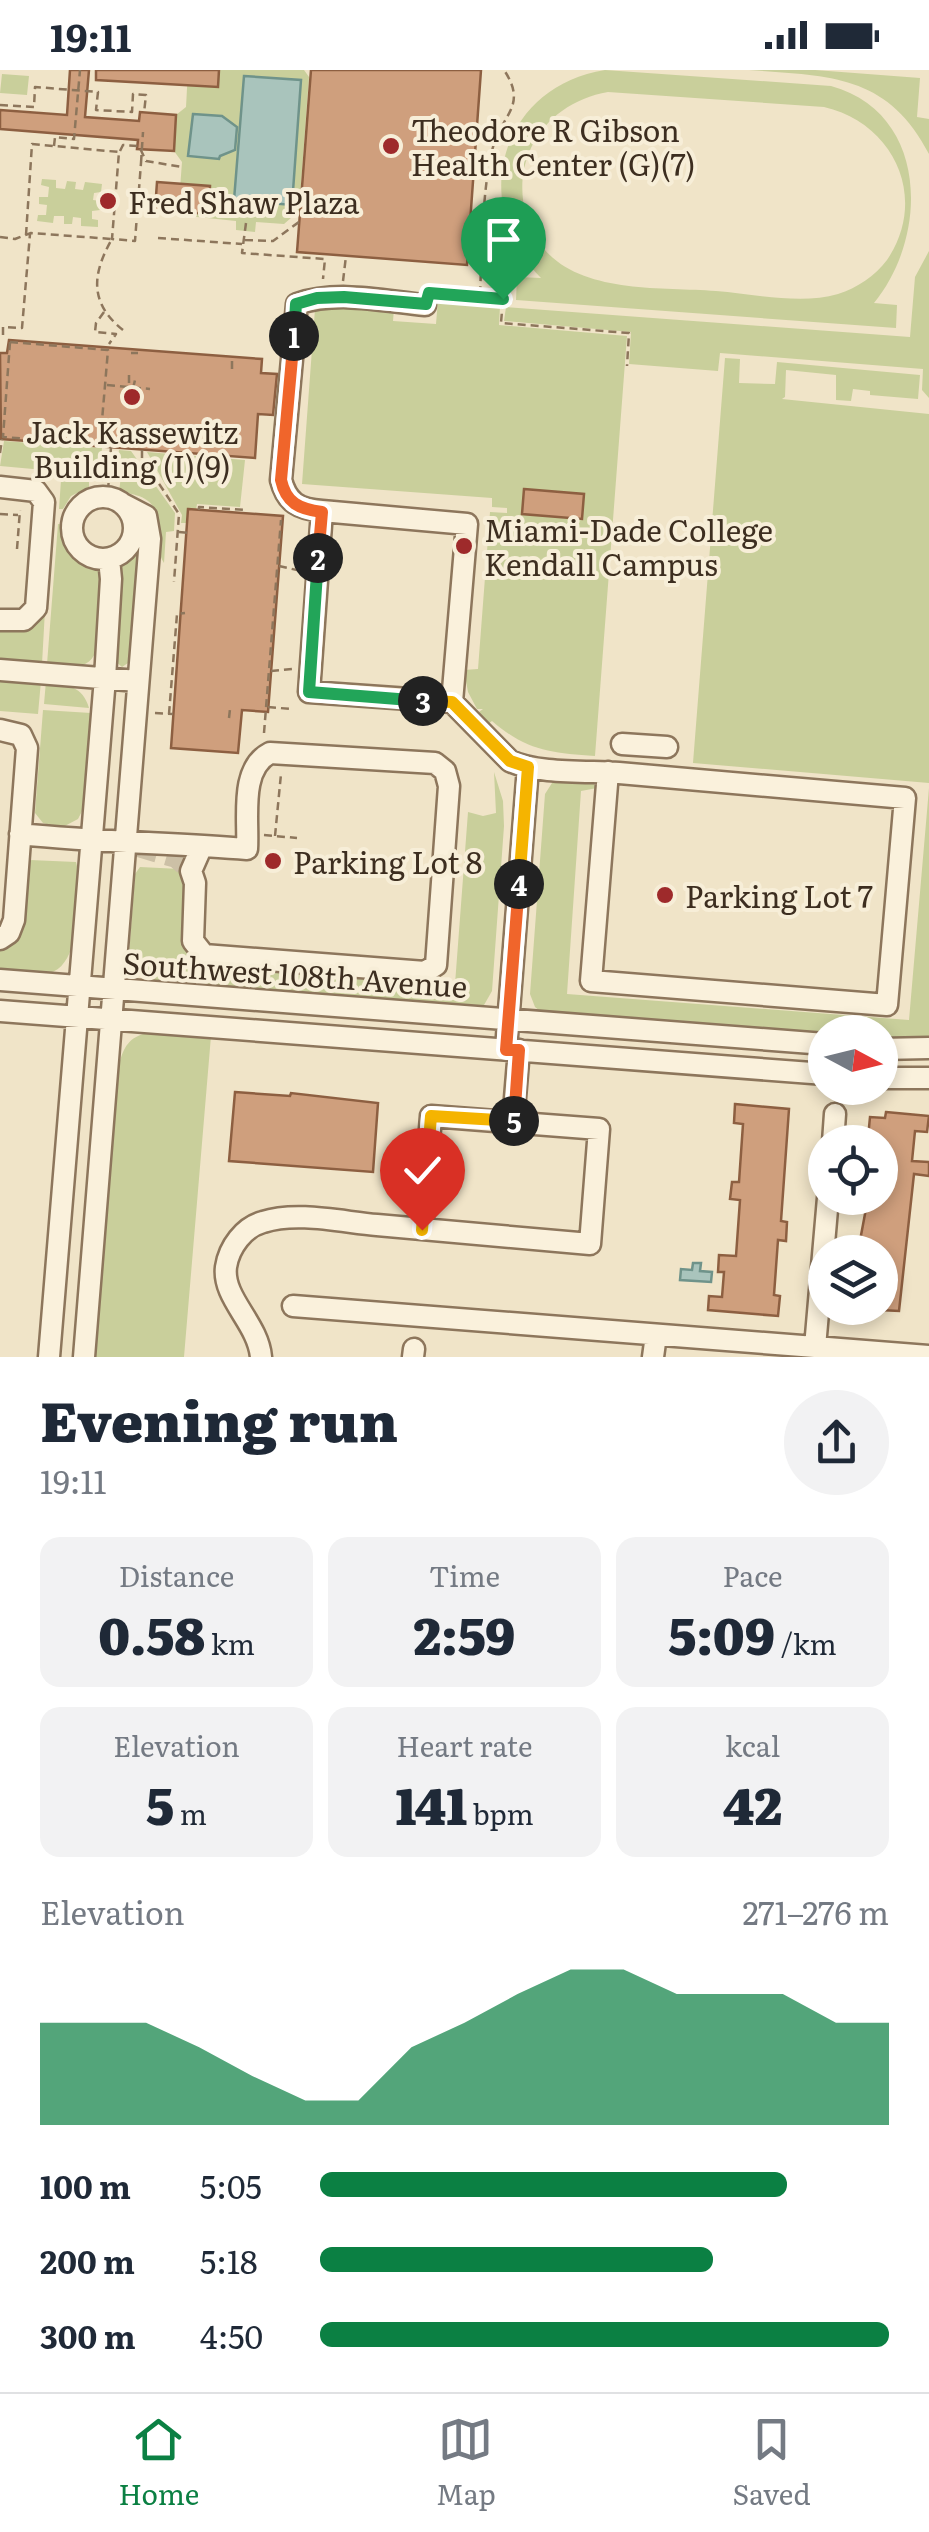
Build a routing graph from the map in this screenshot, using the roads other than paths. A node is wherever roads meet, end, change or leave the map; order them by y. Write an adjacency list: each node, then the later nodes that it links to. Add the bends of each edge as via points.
1 (426, 304): 4 (street, via 331,297 296,304 281,480 290,502)
2 (0, 487): 6 (street, via 36,491 44,502 36,608 24,620)
3 (114, 497): 5 (street, via 132,517 133,535); 5 (street, via 88,500 72,524 82,551); 9 (street, via 144,513 150,530)
4 (322, 512): 10 (street, via 309,692); 10 (street, via 468,524)
5 (109, 559): 8 (street)
6 (0, 620)
7 (0, 670): 8 (street)
8 (105, 678): 9 (street); 17 (street)
9 (138, 682): 18 (street)
10 (452, 702): 14 (street, via 510,761)
11 (0, 730): 16 (street, via 26,741)
12 (622, 744): 13 (street)
13 (667, 747)
14 (528, 767): 15 (street); 27 (street)
15 (608, 772): 15 (street, via 904,798 887,1005 592,981)
16 (20, 834): 17 (street); 20 (street, via 14,920)
17 (92, 840): 18 (street); 22 (street)
18 (126, 843): 19 (street); 23 (street)
19 (202, 846): 19 (street, via 191,871 192,941 204,955 425,972 436,965 448,786 435,762 270,752 252,771 247,849)
20 (0, 939)
21 (0, 980): 22 (street, Southwest 108th Avenue)
22 (80, 987): 23 (street, Southwest 108th Avenue); 25 (street)
23 (115, 990): 26 (street); 27 (street, Southwest 108th Avenue)
24 (0, 1011): 25 (street, Southwest 108th Avenue)
25 (77, 1018): 26 (street, Southwest 108th Avenue); 44 (street)
26 (112, 1020): 31 (street, Southwest 108th Avenue); 45 (street)
27 (508, 1020): 28 (street, Southwest 108th Avenue); 31 (street)
28 (808, 1043)
29 (929, 1048): 30 (street)
30 (898, 1049)
31 (512, 1050): 32 (street, Southwest 108th Avenue); 36 (street)
32 (808, 1073)
33 (898, 1078): 34 (street)
34 (929, 1078)
35 (835, 1114): 37 (street)
36 (514, 1122): 39 (street, via 431,1116); 39 (street, via 599,1129 590,1244)
37 (834, 1125)
38 (827, 1215): 42 (street)
39 (422, 1230): 46 (street, via 289,1218 250,1228 231,1252 226,1278)
40 (293, 1306): 41 (street)
41 (656, 1335): 42 (street); 47 (street)
42 (815, 1347): 43 (street)
43 (929, 1356)
44 (49, 1357)
45 (84, 1357)
46 (262, 1357)
47 (654, 1357)

